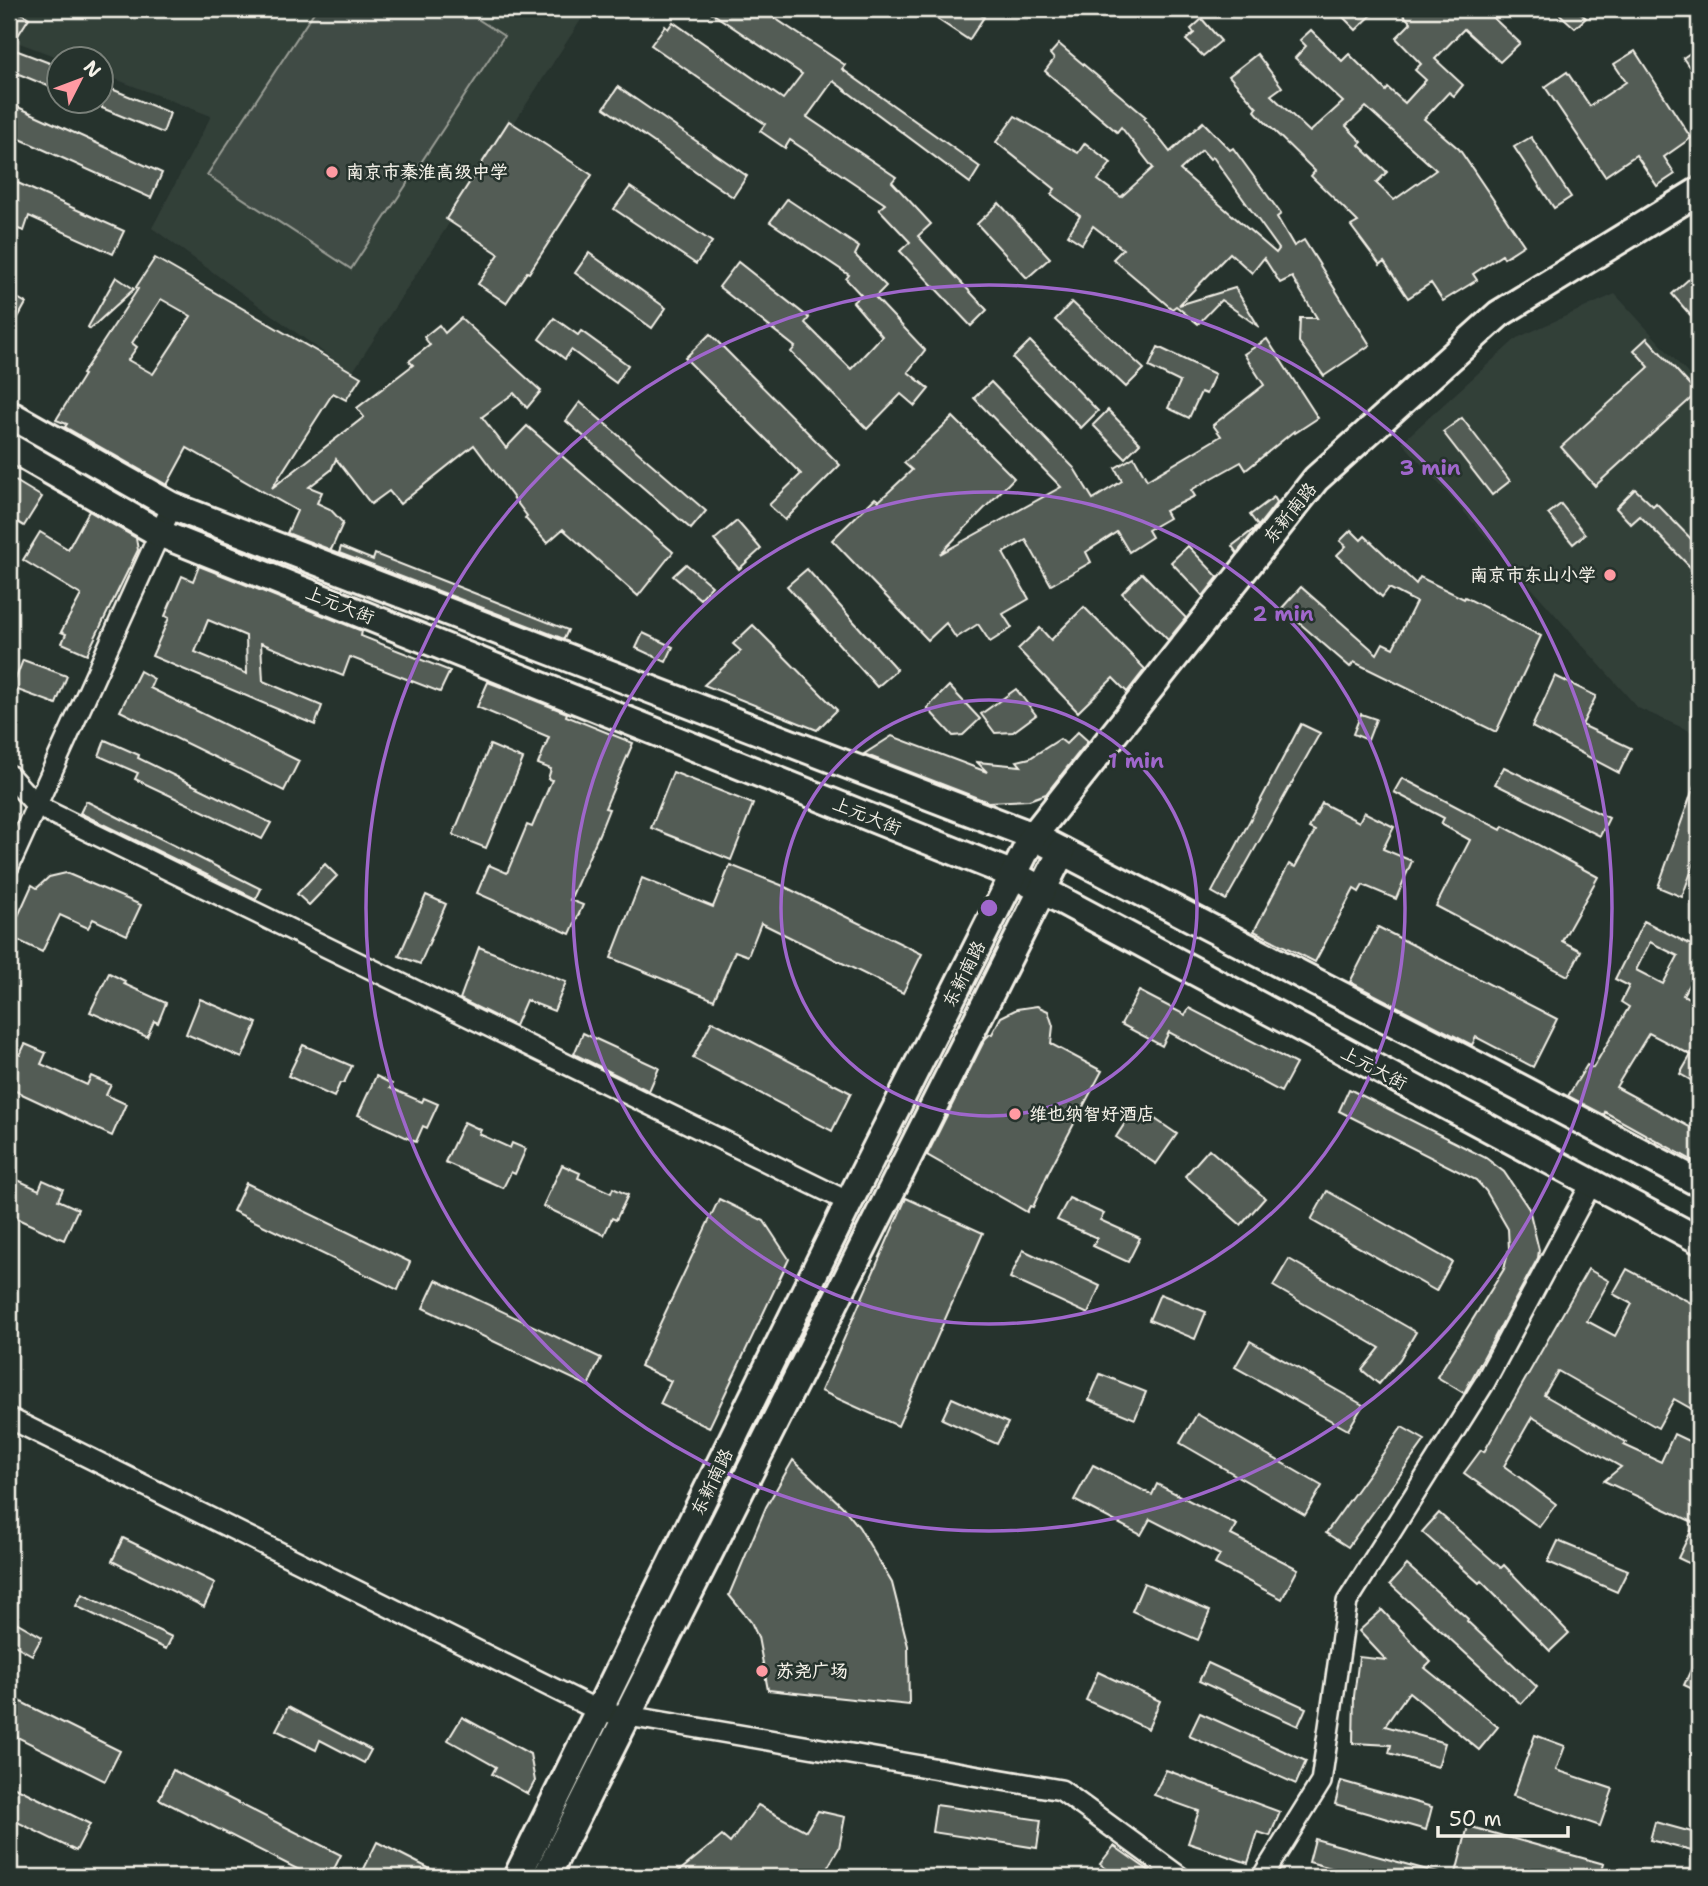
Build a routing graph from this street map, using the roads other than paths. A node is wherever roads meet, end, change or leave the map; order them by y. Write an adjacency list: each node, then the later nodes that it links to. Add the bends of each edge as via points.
1 (1699, 191): 8 (main road, 东新南路, via 1499,314 1316,479)
2 (9, 414): 4 (main road, 上元大街)
3 (9, 447): 5 (main road, 上元大街)
4 (172, 506): 5 (street); 8 (main road, 上元大街)
5 (159, 533): 7 (street); 11 (main road, 上元大街)
6 (9, 775): 7 (street)
7 (37, 806): 10 (street); 15 (street)
8 (1033, 836): 9 (main road, 上元大街); 11 (main road, 东新南路)
9 (1062, 851): 12 (main road, 东新南路); 13 (main road, 上元大街)
10 (9, 866)
11 (1014, 875): 12 (main road, 上元大街); 15 (main road, 东新南路)
12 (1041, 890): 14 (main road, 上元大街); 19 (main road, 东新南路)
13 (1699, 1183)
14 (1591, 1184): 16 (main road, 上元大街); 23 (street, via 1485,1381 1347,1602 1321,1782)
15 (849, 1202): 18 (main road, 东新南路)
16 (1699, 1240)
17 (9, 1418): 18 (street)
18 (599, 1711): 19 (street); 20 (main road, 东新南路)
19 (626, 1716): 21 (main road, 东新南路); 22 (street, via 1061,1790)
20 (517, 1877)
21 (546, 1877)
22 (1180, 1877)
23 (1262, 1877)

